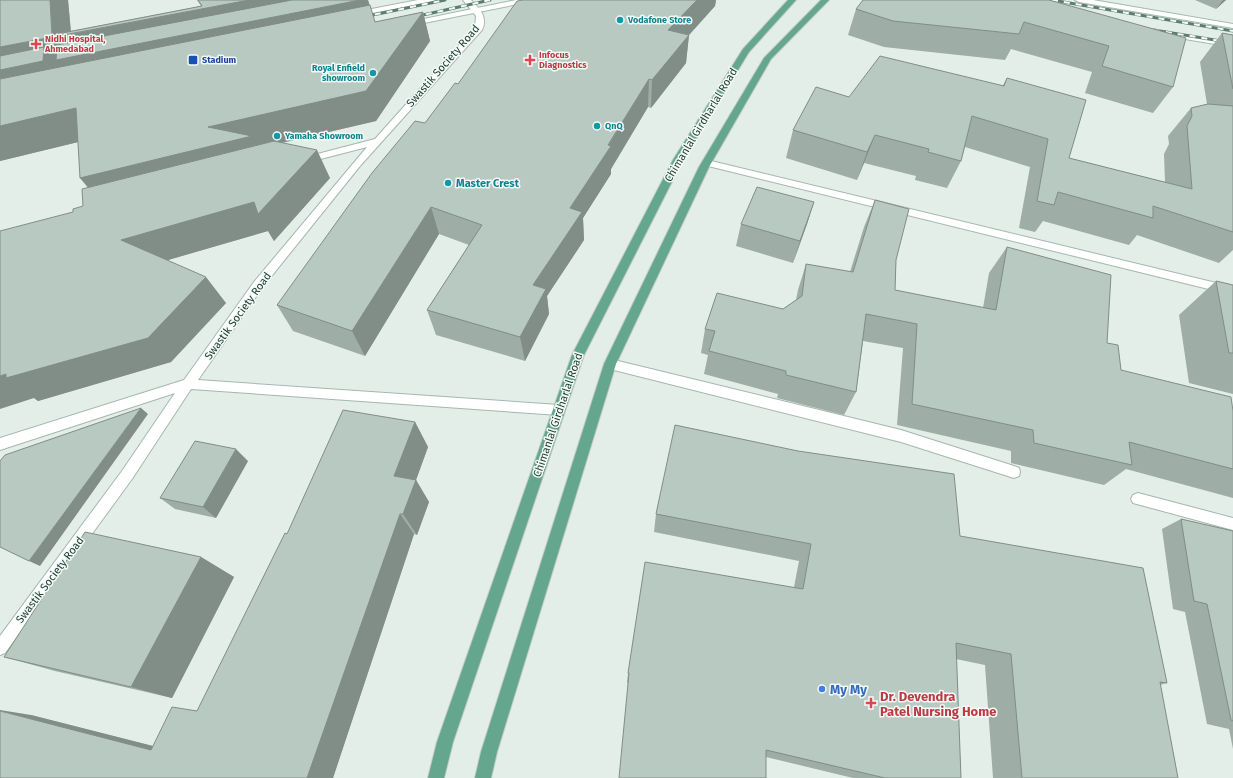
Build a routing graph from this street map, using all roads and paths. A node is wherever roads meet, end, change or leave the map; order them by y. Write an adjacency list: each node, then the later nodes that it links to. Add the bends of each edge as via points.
1 (431, 0): 8 (street)
2 (467, 0): 7 (street, Swastik Society Road)
3 (528, 0): 7 (street)
4 (792, 0): 19 (main road, Chimanlal Girdharlal Road, via 746,51 678,160 578,356)
5 (825, 0): 15 (main road, via 768,58)
6 (1079, 0): 10 (street)
7 (476, 10): 9 (street); 13 (street, Swastik Society Road, via 481,21 479,28)
8 (347, 16)
9 (399, 26)
10 (1233, 26)
11 (1158, 33): 12 (street)
12 (1233, 45)
13 (377, 141): 14 (street); 18 (street, Swastik Society Road, via 258,285)
14 (292, 163)
15 (707, 163): 16 (street); 17 (main road)
16 (1233, 291)
17 (610, 364): 21 (street, via 901,436); 26 (main road)
18 (188, 384): 19 (street); 20 (street); 24 (street, Swastik Society Road, via 127,475)
19 (559, 410): 25 (main road, Chimanlal Girdharlal Road, via 445,742)
20 (0, 444)
21 (1014, 472)
22 (1138, 499): 23 (street)
23 (1233, 524)
24 (0, 648)
25 (436, 778)
26 (483, 778)

